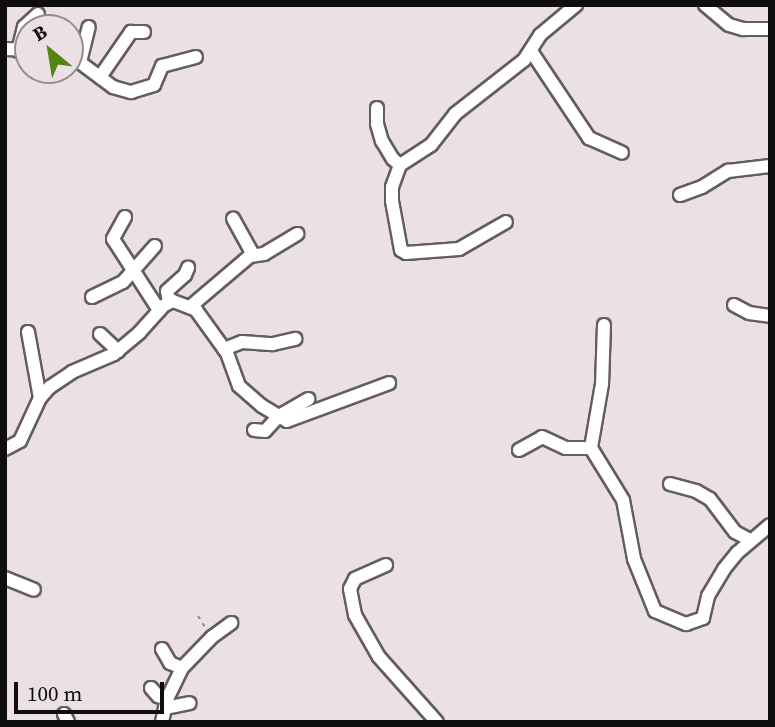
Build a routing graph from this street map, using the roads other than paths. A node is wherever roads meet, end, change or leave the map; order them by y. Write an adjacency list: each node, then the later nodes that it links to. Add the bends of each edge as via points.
1 (576, 5): 7 (street, via 551,24)
2 (705, 5): 4 (street, via 729,25)
3 (89, 27): 6 (street)
4 (770, 29)
5 (144, 32): 10 (street, via 131,32)
6 (84, 38)
7 (531, 51): 12 (street, via 589,138); 13 (street, via 455,114 431,145)
8 (196, 57): 10 (street, via 162,66 154,85 139,90 113,87)
9 (84, 65): 10 (street)
10 (100, 78)
11 (377, 108): 13 (street, via 382,141)
12 (622, 153)
13 (400, 165): 18 (street, via 392,201 401,250 406,253 459,249)
14 (770, 166): 15 (street, via 728,171)
15 (680, 195)
16 (125, 217): 23 (street, via 113,239)
17 (233, 219): 21 (street)
18 (506, 222)
19 (296, 234): 21 (street, via 274,249)
20 (156, 246): 23 (street)
21 (250, 256): 27 (street)
22 (188, 268): 26 (street, via 167,291)
23 (133, 270): 24 (street, via 122,282); 26 (street)
24 (92, 297)
25 (734, 305): 28 (street)
26 (164, 306): 27 (street, via 179,301); 34 (street)
27 (191, 306): 33 (street)
28 (770, 316)
29 (604, 325): 40 (street, via 602,384)
30 (28, 332): 36 (street)
31 (100, 334): 34 (street)
32 (295, 340): 33 (street, via 242,342)
33 (224, 349): 38 (street, via 236,382)
34 (118, 351): 36 (street, via 60,380)
35 (389, 383): 38 (street, via 290,422)
36 (40, 398): 41 (street, via 20,440)
37 (308, 399): 38 (street)
38 (279, 416): 39 (street, via 265,431)
39 (254, 430)
40 (591, 448): 42 (street, via 566,448 539,437); 45 (street, via 623,500 634,559 650,603 660,614 687,624 703,618 708,596 724,569)
41 (5, 449)
42 (519, 450)
43 (670, 484): 45 (street, via 710,499 735,532)
44 (770, 525): 45 (street)
45 (750, 540)
46 (386, 565): 56 (street, via 355,579 350,589 355,615 379,657)
47 (5, 578): 48 (street)
48 (34, 590)
49 (232, 623): 51 (street)
50 (162, 649): 51 (street, via 170,663)
51 (182, 668): 53 (street)
52 (151, 688): 53 (street)
53 (166, 703): 54 (street); 55 (street)
54 (190, 703)
55 (162, 722)
56 (437, 722)

